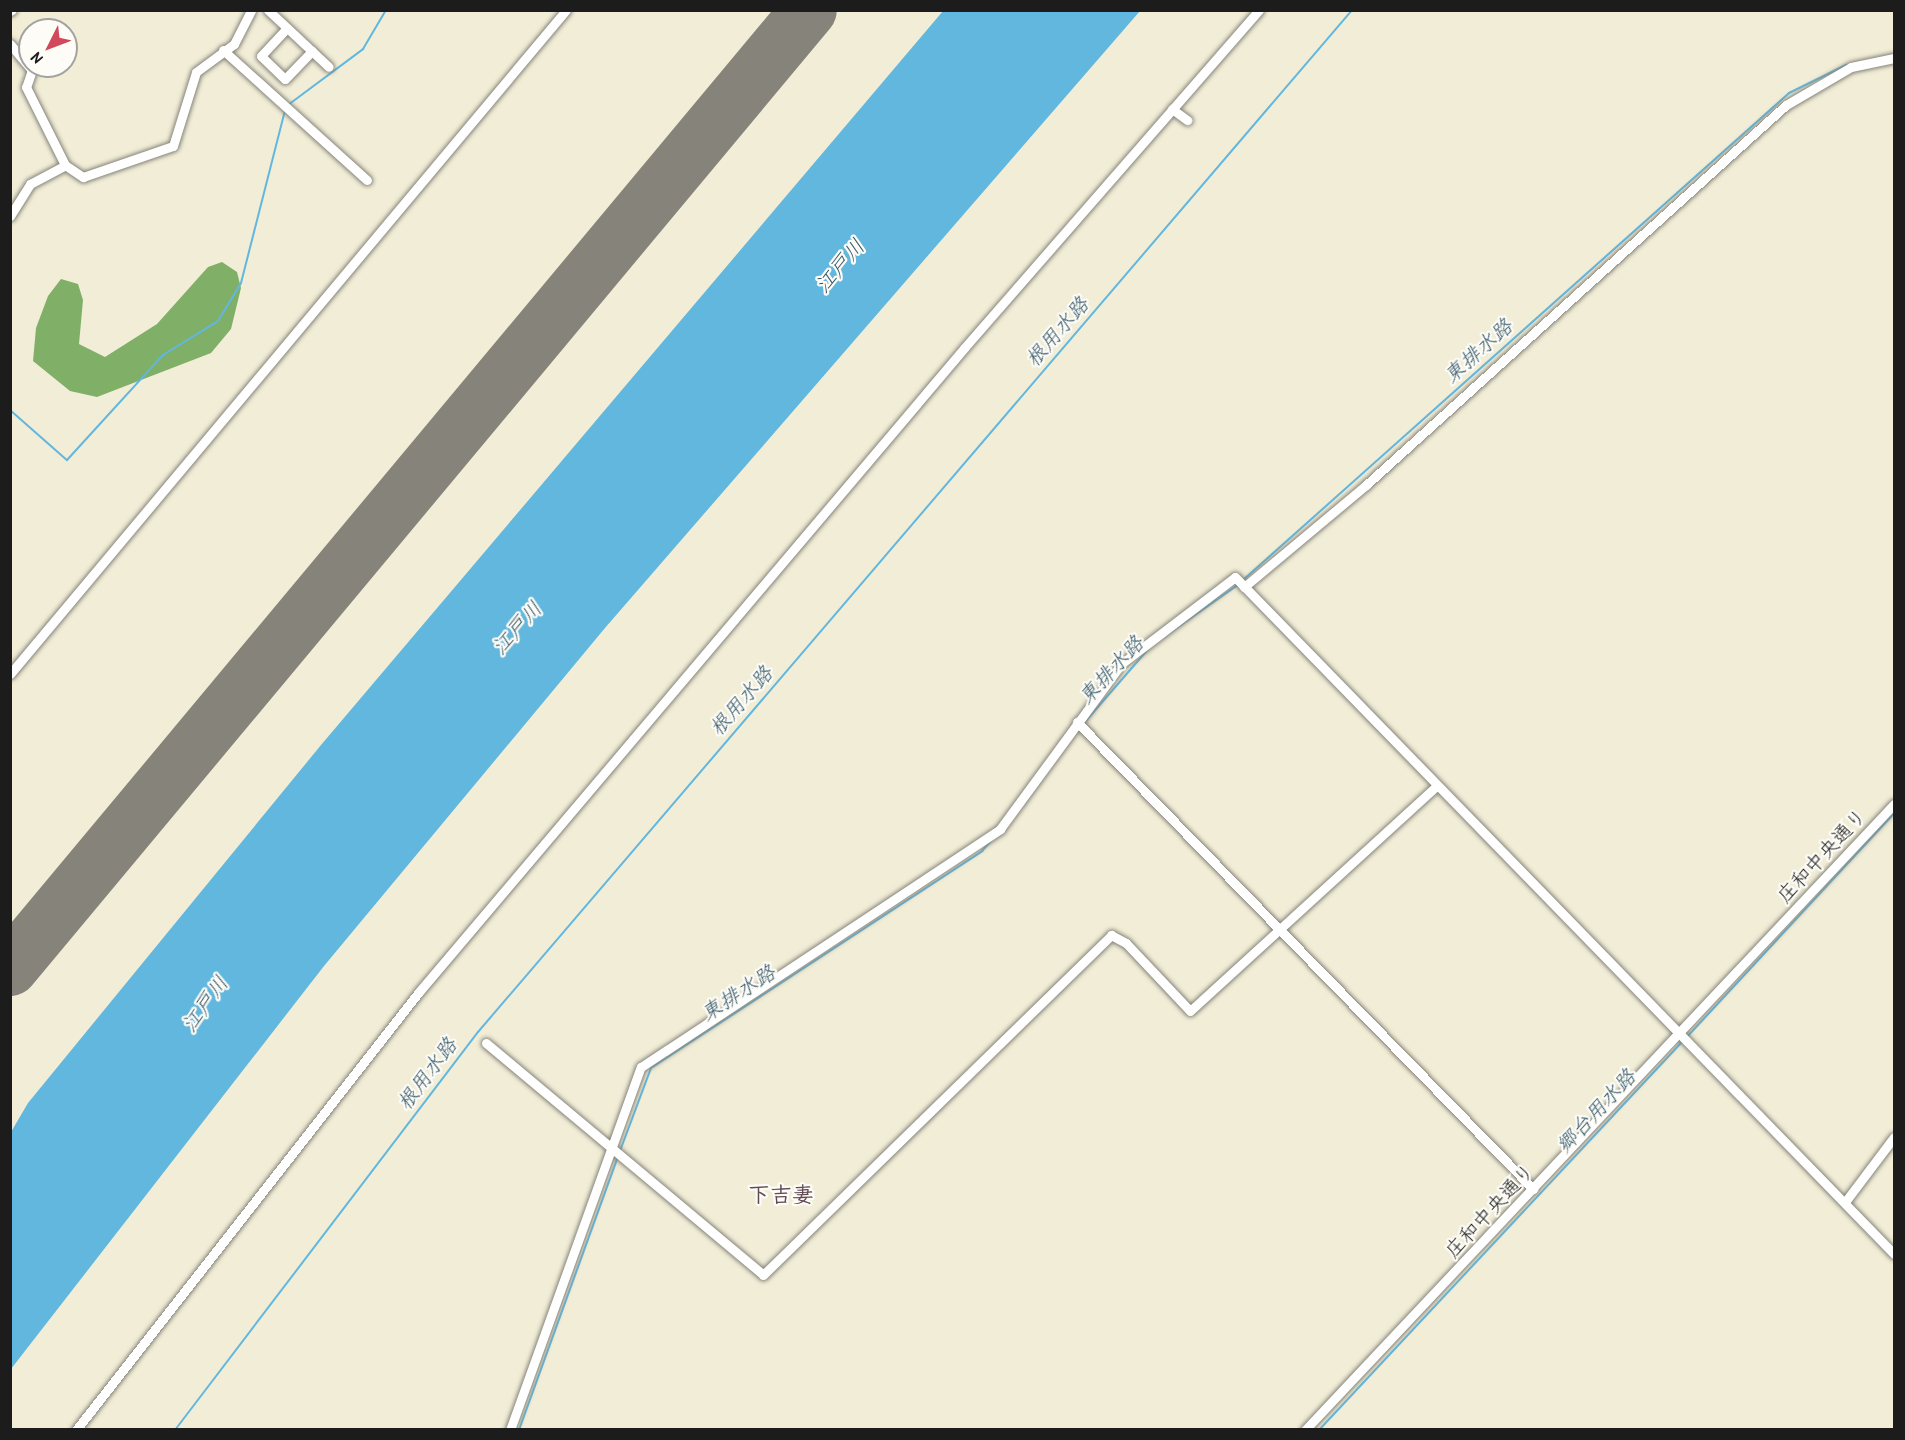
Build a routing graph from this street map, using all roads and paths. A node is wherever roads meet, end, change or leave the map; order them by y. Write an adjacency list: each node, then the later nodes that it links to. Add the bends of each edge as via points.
1 (251, 10): 7 (street, via 238,38)
2 (267, 10): 5 (street)
3 (566, 10): 17 (street)
4 (1258, 10): 11 (street)
5 (287, 28): 8 (street); 8 (street, via 261,56 285,79)
6 (10, 44): 13 (street, via 32,70 26,87)
7 (223, 50): 13 (street, via 196,72 186,89 173,146 83,177); 14 (street)
8 (312, 51): 10 (street)
9 (1894, 58): 16 (street, via 1851,67 1786,105 1366,485)
10 (329, 67)
11 (1172, 109): 12 (street); 29 (street, via 418,993)
12 (1187, 120)
13 (64, 165): 15 (street, via 30,184)
14 (367, 180)
15 (10, 216)
16 (1242, 583): 18 (street, via 1129,656); 19 (street)
17 (10, 674)
18 (1077, 722): 21 (street); 25 (street, via 1000,829 641,1067)
19 (1436, 786): 21 (street); 22 (street)
20 (1894, 804): 22 (street, 庄和中央通り)
21 (1279, 929): 25 (street, via 1190,1011 1126,943 1111,935 763,1275); 26 (street)
22 (1680, 1033): 26 (street, 庄和中央通り); 27 (street)
23 (486, 1043): 25 (street)
24 (1894, 1137): 27 (street)
25 (612, 1149): 30 (street)
26 (1533, 1190): 31 (street, 庄和中央通り)
27 (1845, 1202): 28 (street)
28 (1894, 1254)
29 (76, 1430)
30 (510, 1430)
31 (1305, 1430)

